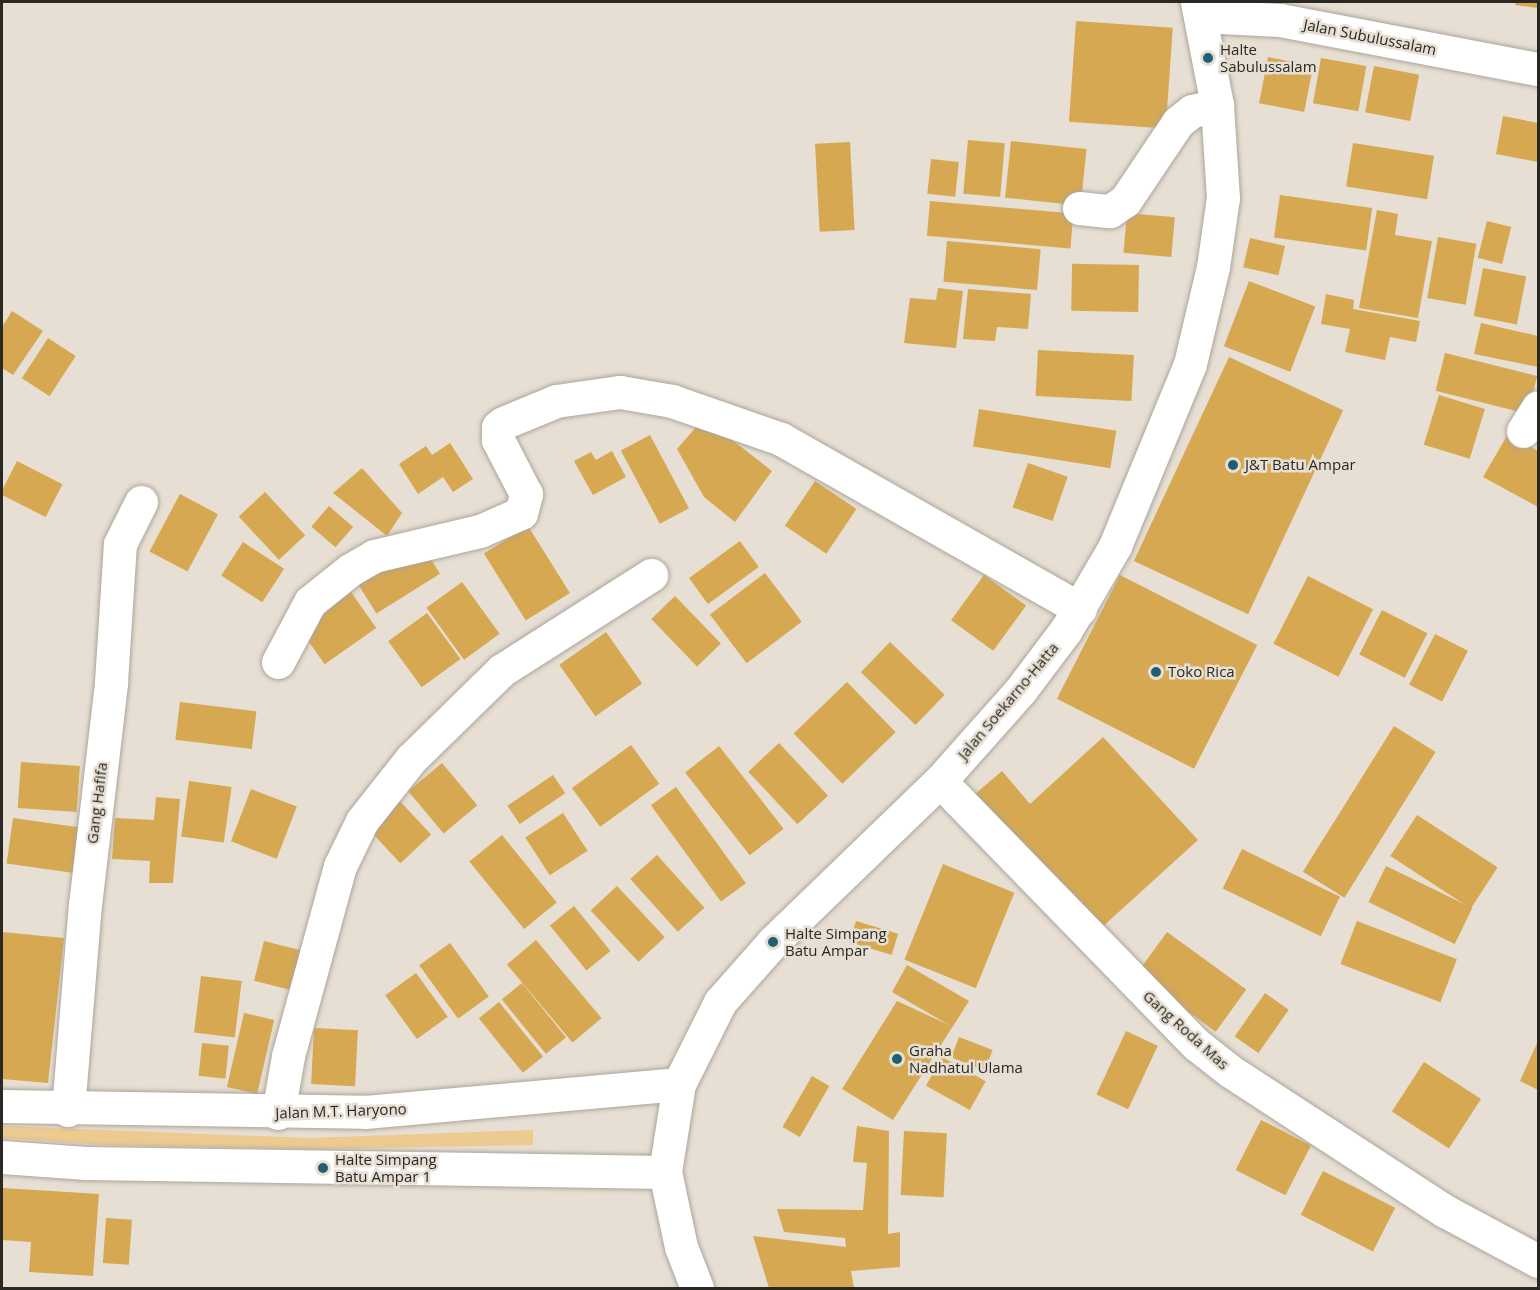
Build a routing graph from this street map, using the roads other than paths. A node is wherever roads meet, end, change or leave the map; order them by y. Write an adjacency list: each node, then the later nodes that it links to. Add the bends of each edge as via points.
1 (1198, 9): 2 (main road, Jalan Subulussalam, via 1280,20); 3 (main road, Jalan Soekarno-Hatta)
2 (1539, 69)
3 (1217, 105): 4 (main road, via 1192,111 1178,122 1125,201 1110,211); 7 (main road, Jalan Soekarno-Hatta, via 1223,198 1213,267 1190,364 1115,546)
4 (1078, 208)
5 (141, 502): 12 (main road, Gang Hafifa, via 120,544 111,682 85,905)
6 (651, 575): 13 (main road, via 502,670 411,759 362,821 340,866 288,1056)
7 (1080, 609): 8 (main road, via 781,439 672,400 620,392 556,401 503,423 498,427 498,440 526,494 521,513 480,531 374,556 350,570 310,602); 9 (main road, Jalan Soekarno-Hatta, via 1020,691)
8 (278, 662)
9 (940, 781): 10 (main road, Jalan Soekarno-Hatta, via 773,942 720,1002); 16 (main road, Gang Roda Mas, via 1197,1045 1230,1071 1445,1210)
10 (679, 1084): 13 (main road, Jalan M.T. Haryono, via 365,1112); 15 (main road, Jalan Soekarno-Hatta)
11 (2, 1106): 12 (main road, Jalan M.T. Haryono)
12 (68, 1110): 13 (main road, Jalan M.T. Haryono)
13 (278, 1113)
14 (2, 1157): 15 (main road, via 86,1163)
15 (665, 1172): 17 (main road, Jalan Soekarno-Hatta, via 681,1248)
16 (1539, 1261)
17 (697, 1288)

